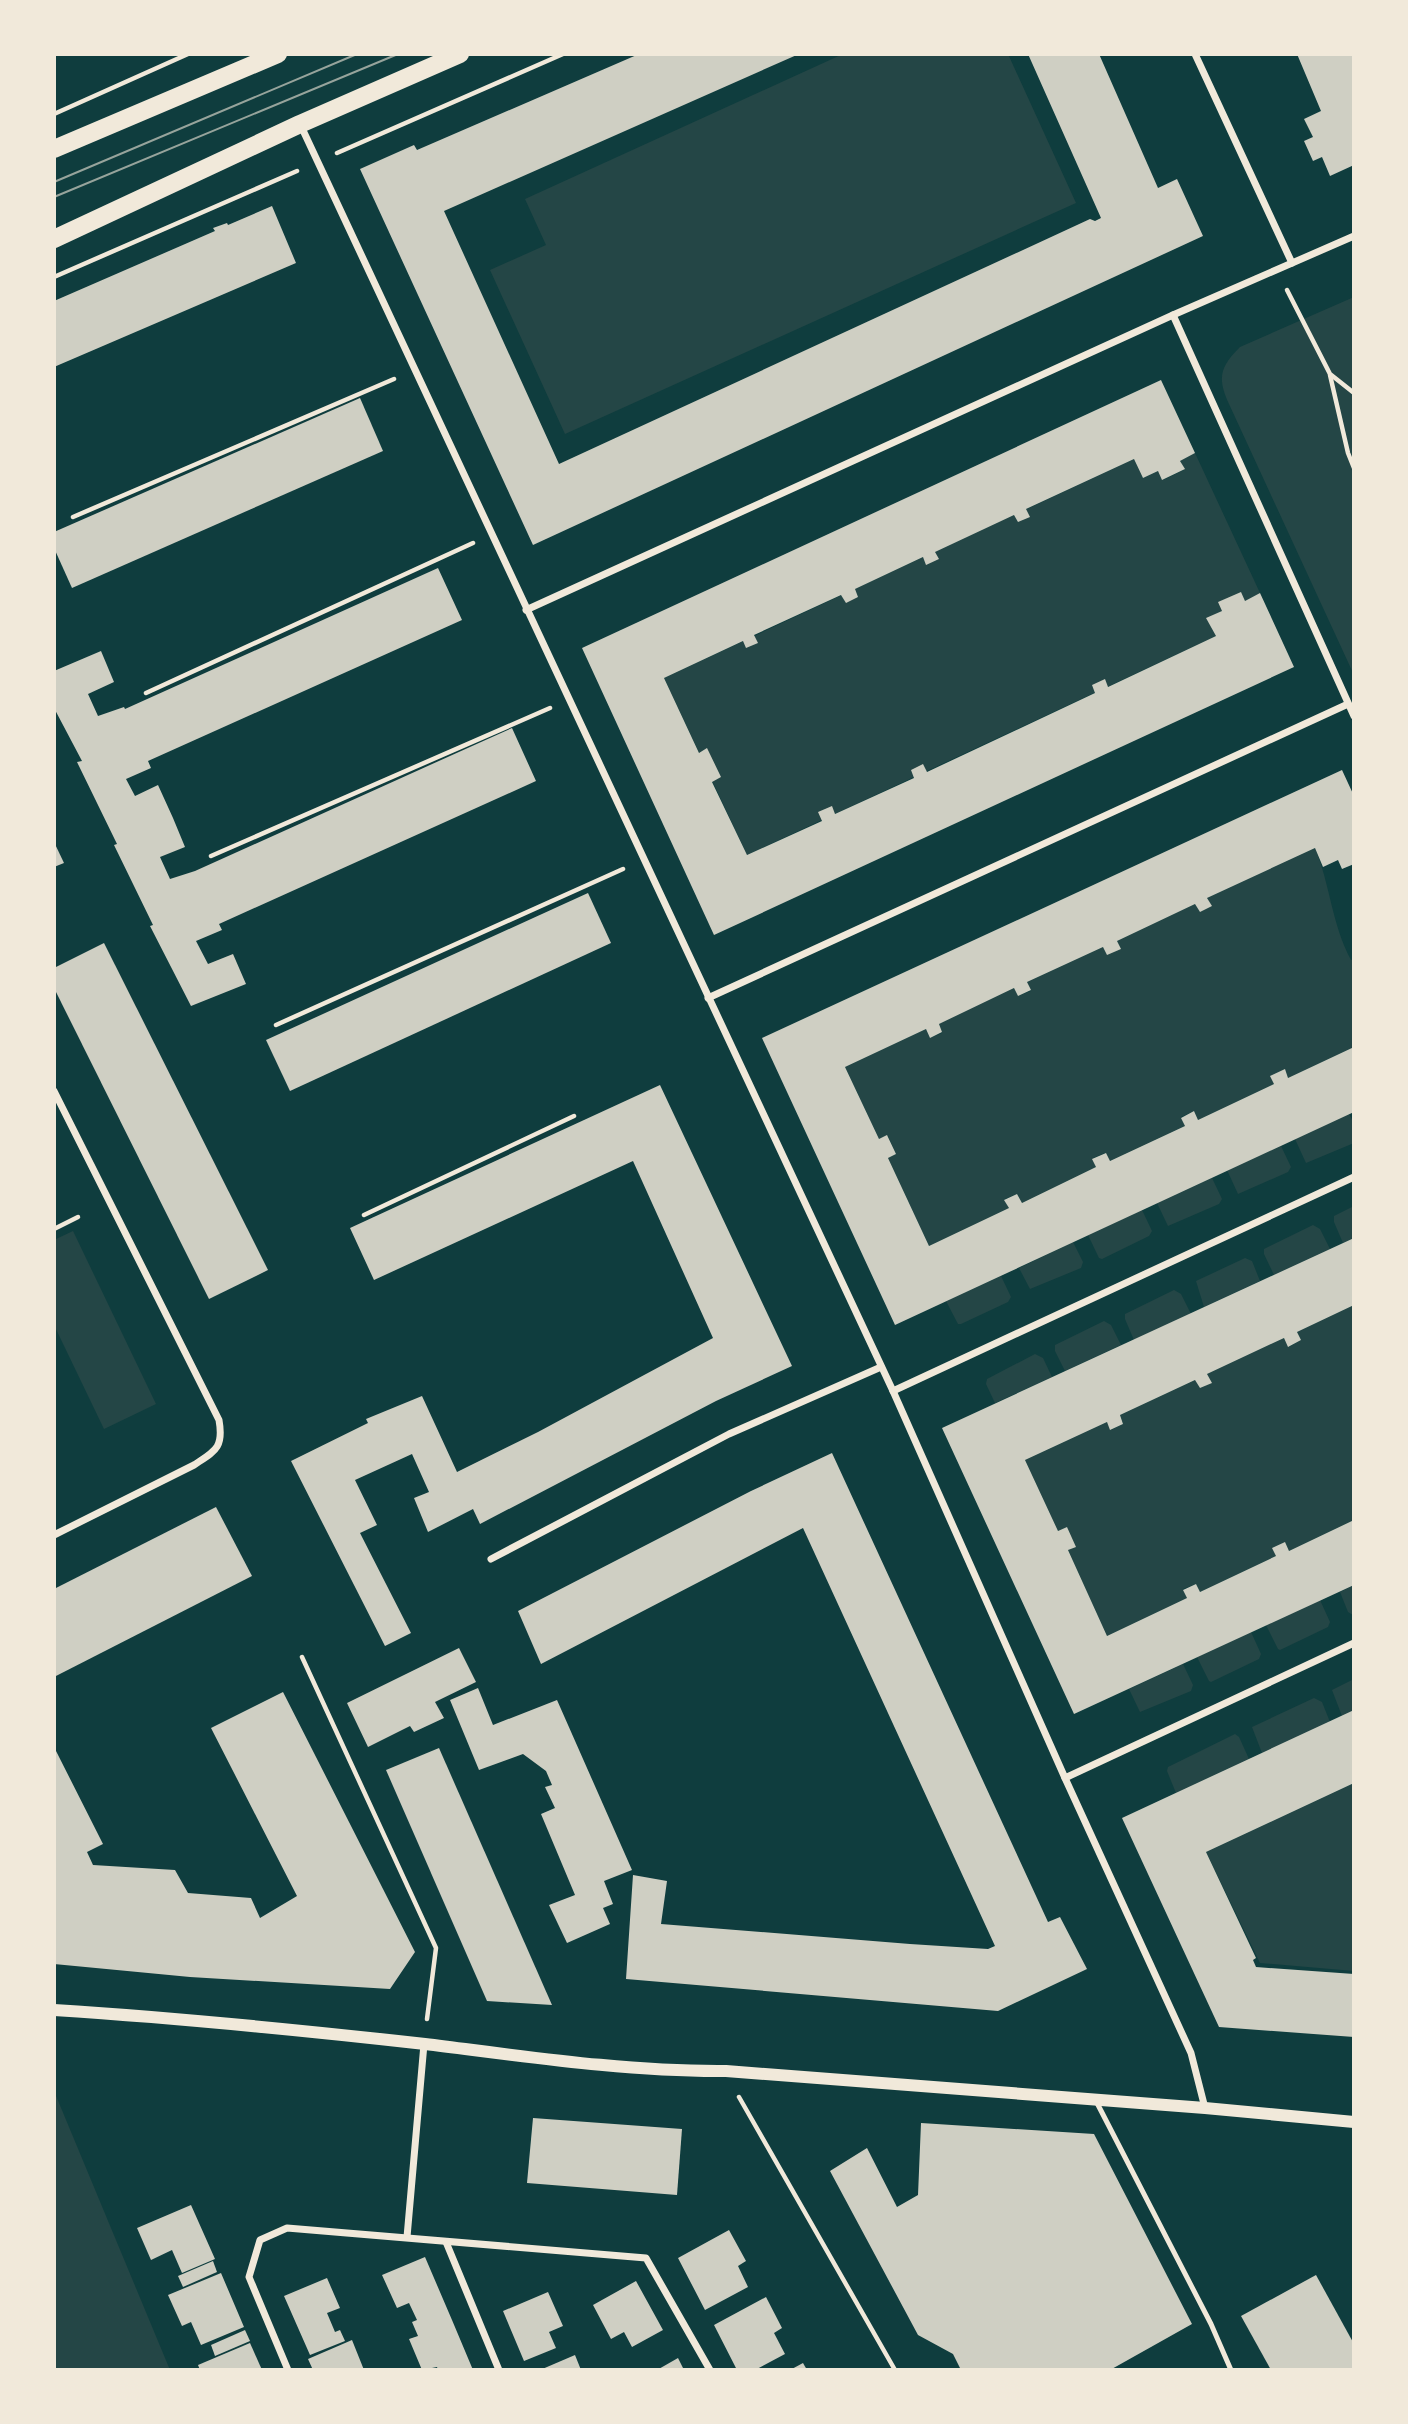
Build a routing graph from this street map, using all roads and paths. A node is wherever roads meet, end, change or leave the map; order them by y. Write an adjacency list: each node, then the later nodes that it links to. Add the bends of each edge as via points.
1 (188, 54): 5 (path)
2 (278, 54): 7 (main road)
3 (460, 54): 6 (main road)
4 (1195, 54): 10 (street)
5 (54, 114)
6 (300, 124): 9 (main road); 13 (street)
7 (54, 149)
8 (1354, 236): 10 (street)
9 (54, 239)
10 (1292, 263): 11 (street)
11 (1277, 270): 12 (street); 14 (path)
12 (1173, 315): 19 (street); 22 (street)
13 (414, 370): 17 (path); 18 (street)
14 (1330, 374): 15 (path); 16 (path)
15 (1354, 393)
16 (1354, 468)
17 (73, 517)
18 (491, 535): 19 (street); 20 (path)
19 (526, 610): 21 (street)
20 (146, 693)
21 (568, 700): 24 (path); 25 (street)
22 (1348, 704): 23 (street); 26 (street)
23 (1354, 716)
24 (211, 856)
25 (643, 860): 26 (street); 27 (path)
26 (708, 998): 34 (street)
27 (276, 1025)
28 (54, 1091): 36 (street, via 219,1420 222,1437 215,1451 194,1465)
29 (574, 1116): 31 (path)
30 (1354, 1177): 35 (street)
31 (364, 1215)
32 (78, 1217): 33 (path)
33 (54, 1229)
34 (881, 1367): 35 (street); 37 (street, via 729,1434)
35 (893, 1391): 40 (street)
36 (54, 1535)
37 (491, 1559)
38 (1354, 1643): 40 (street)
39 (302, 1657): 42 (path, via 436,1948)
40 (1065, 1778): 45 (street, via 1191,2053)
41 (54, 2010): 42 (street)
42 (424, 2044): 43 (street); 47 (street)
43 (726, 2071): 44 (street); 52 (path)
44 (1095, 2100): 45 (street); 53 (lane)
45 (1205, 2108): 46 (street)
46 (1354, 2122)
47 (407, 2237): 48 (street); 49 (street, via 287,2228 260,2240 249,2277)
48 (446, 2242): 50 (street); 51 (street, via 646,2258)
49 (288, 2370)
50 (499, 2370)
51 (710, 2370)
52 (895, 2370)
53 (1231, 2370)

